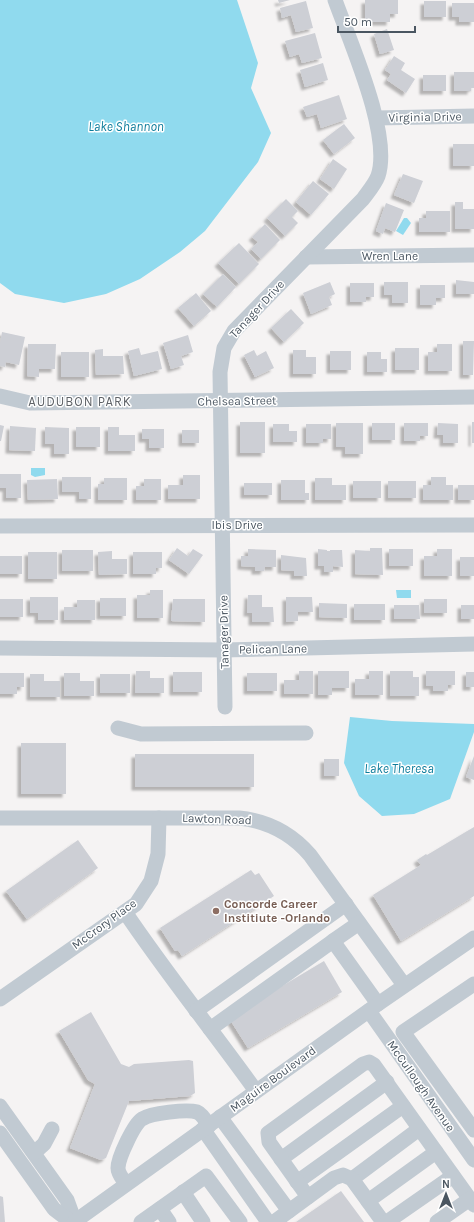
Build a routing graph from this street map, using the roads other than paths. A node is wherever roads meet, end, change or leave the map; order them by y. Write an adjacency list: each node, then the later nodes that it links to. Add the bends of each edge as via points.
1 (335, 0): 3 (street, Tanager Drive)
2 (474, 116): 3 (street, Virginia Drive)
3 (377, 118): 5 (street, Tanager Drive, via 381,158 378,176 363,199)
4 (474, 255): 5 (street, Wren Lane)
5 (306, 256): 8 (street, Tanager Drive, via 234,331 224,348 220,372)
6 (0, 396): 8 (street, Chelsea Street, via 30,403)
7 (474, 397): 8 (street, Chelsea Street)
8 (221, 401): 9 (street, Tanager Drive)
9 (223, 525): 10 (street, Ibis Drive); 11 (street, Ibis Drive); 14 (street, Tanager Drive)
10 (474, 525)
11 (0, 526)
12 (474, 644): 14 (street, Pelican Lane)
13 (0, 648): 14 (street, Pelican Lane)
14 (224, 650): 15 (street, Tanager Drive)
15 (225, 707)
16 (118, 728): 17 (street, via 141,734)
17 (306, 733)
18 (0, 818): 19 (street, Lawton Road)
19 (159, 818): 20 (street, Lawton Road, via 239,818 276,827 305,848); 21 (street, McCrory Place, via 158,854 152,881 136,904)
20 (346, 904): 22 (street, Lawton Road); 29 (street)
21 (125, 912): 27 (street, McCrory Place); 29 (street)
22 (359, 923): 24 (street); 26 (street, Lawton Road)
23 (474, 938): 26 (street, Maguire Boulevard)
24 (333, 941): 28 (street, McCullough Avenue); 30 (street)
25 (474, 984): 38 (street, via 403,1032)
26 (404, 985): 28 (street, Maguire Boulevard)
27 (0, 999)
28 (373, 1007): 32 (street, Maguire Boulevard); 43 (street, McCullough Avenue)
29 (196, 1011): 30 (street)
30 (210, 1029): 32 (street)
31 (386, 1082): 34 (street); 42 (street); 42 (street, via 373,1064 365,1063 296,1112 268,1133 269,1142)
32 (256, 1091): 35 (street, Maguire Boulevard)
33 (0, 1106): 41 (street)
34 (403, 1106): 36 (street); 46 (street)
35 (211, 1124): 47 (street, Maguire Boulevard); 47 (street, via 201,1114 191,1111 143,1118 134,1128 119,1163 119,1174); 53 (street); 59 (street)
36 (419, 1129): 40 (street); 45 (street)
37 (52, 1130): 41 (street, via 44,1144)
38 (474, 1130)
39 (0, 1133): 54 (street, via 54,1209)
40 (436, 1152): 44 (street); 50 (street)
41 (34, 1153): 54 (street, via 67,1200)
42 (281, 1158): 46 (street)
43 (474, 1160)
44 (453, 1176): 51 (street); 62 (street)
45 (352, 1179): 49 (street, via 345,1175 336,1176); 50 (street)
46 (298, 1182): 49 (street)
47 (126, 1184): 54 (street, Maguire Boulevard)
48 (183, 1192): 52 (street); 57 (street); 58 (street, via 206,1176)
49 (308, 1197): 53 (street)
50 (368, 1201): 61 (street)
51 (472, 1202): 63 (street)
52 (160, 1208): 55 (street); 56 (street)
53 (289, 1211): 60 (street)
54 (72, 1222)
55 (141, 1222)
56 (169, 1222)
57 (203, 1222)
58 (240, 1222)
59 (268, 1222)
60 (274, 1222)
61 (383, 1222)
62 (387, 1222)
63 (437, 1222)

